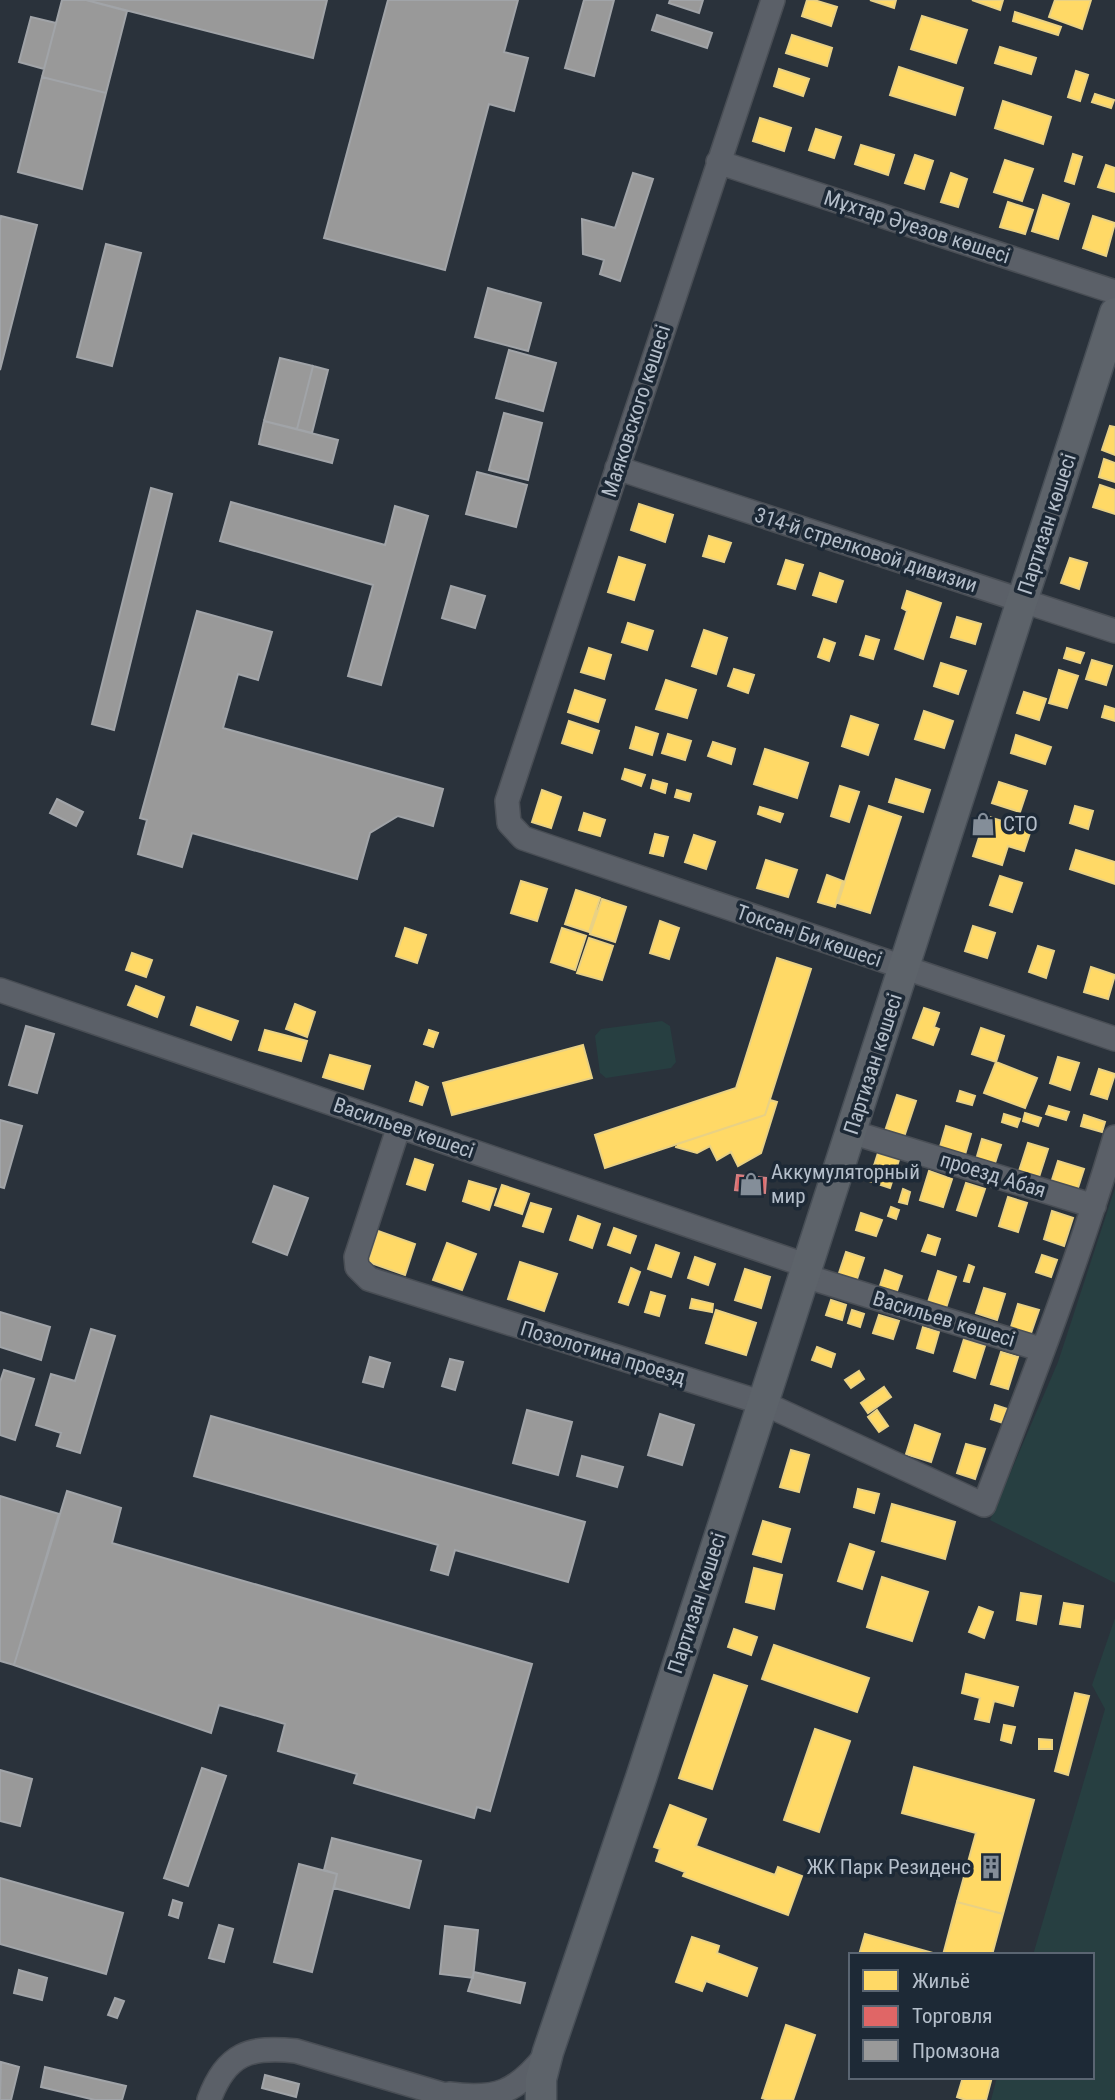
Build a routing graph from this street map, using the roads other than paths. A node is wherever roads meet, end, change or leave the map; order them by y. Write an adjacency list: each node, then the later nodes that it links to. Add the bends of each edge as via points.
1 (773, 0): 2 (street, Маяковского көшесі)
2 (718, 162): 3 (street, Мұхтар Әуезов көшесі); 5 (street, Маяковского көшесі)
3 (1115, 292)
4 (1115, 313): 6 (main road, Партизан көшесі)
5 (617, 468): 6 (street, 314-й стрелковой дивизии); 8 (street, Маяковского көшесі, via 507,801)
6 (1023, 601): 7 (street, 314-й стрелковой дивизии); 9 (main road, Партизан көшесі)
7 (1115, 631)
8 (509, 823): 9 (street, Токсан Би көшесі, via 523,838)
9 (904, 969): 11 (street, Токсан Би көшесі); 13 (main road, Партизан көшесі)
10 (0, 990): 12 (street, Васильев көшесі)
11 (1115, 1040)
12 (399, 1126): 16 (street, Васильев көшесі); 18 (street, Позолотина проезд, via 358,1249 357,1267 362,1274)
13 (851, 1132): 15 (street, проезд Абая); 16 (main road, Партизан көшесі)
14 (1115, 1136): 15 (street)
15 (1094, 1206): 17 (street)
16 (806, 1271): 17 (street, Васильев көшесі); 18 (main road, Партизан көшесі)
17 (1044, 1350): 18 (street, Позолотина проезд, via 984,1504)
18 (763, 1403): 19 (main road, Партизан көшесі)
19 (548, 2052): 20 (street, via 520,2083 504,2092 487,2096); 23 (main road, Партизан көшесі)
20 (439, 2092): 21 (street, via 296,2051 258,2049 239,2056 218,2079); 22 (street)
21 (209, 2100)
22 (462, 2100)
23 (541, 2100)

